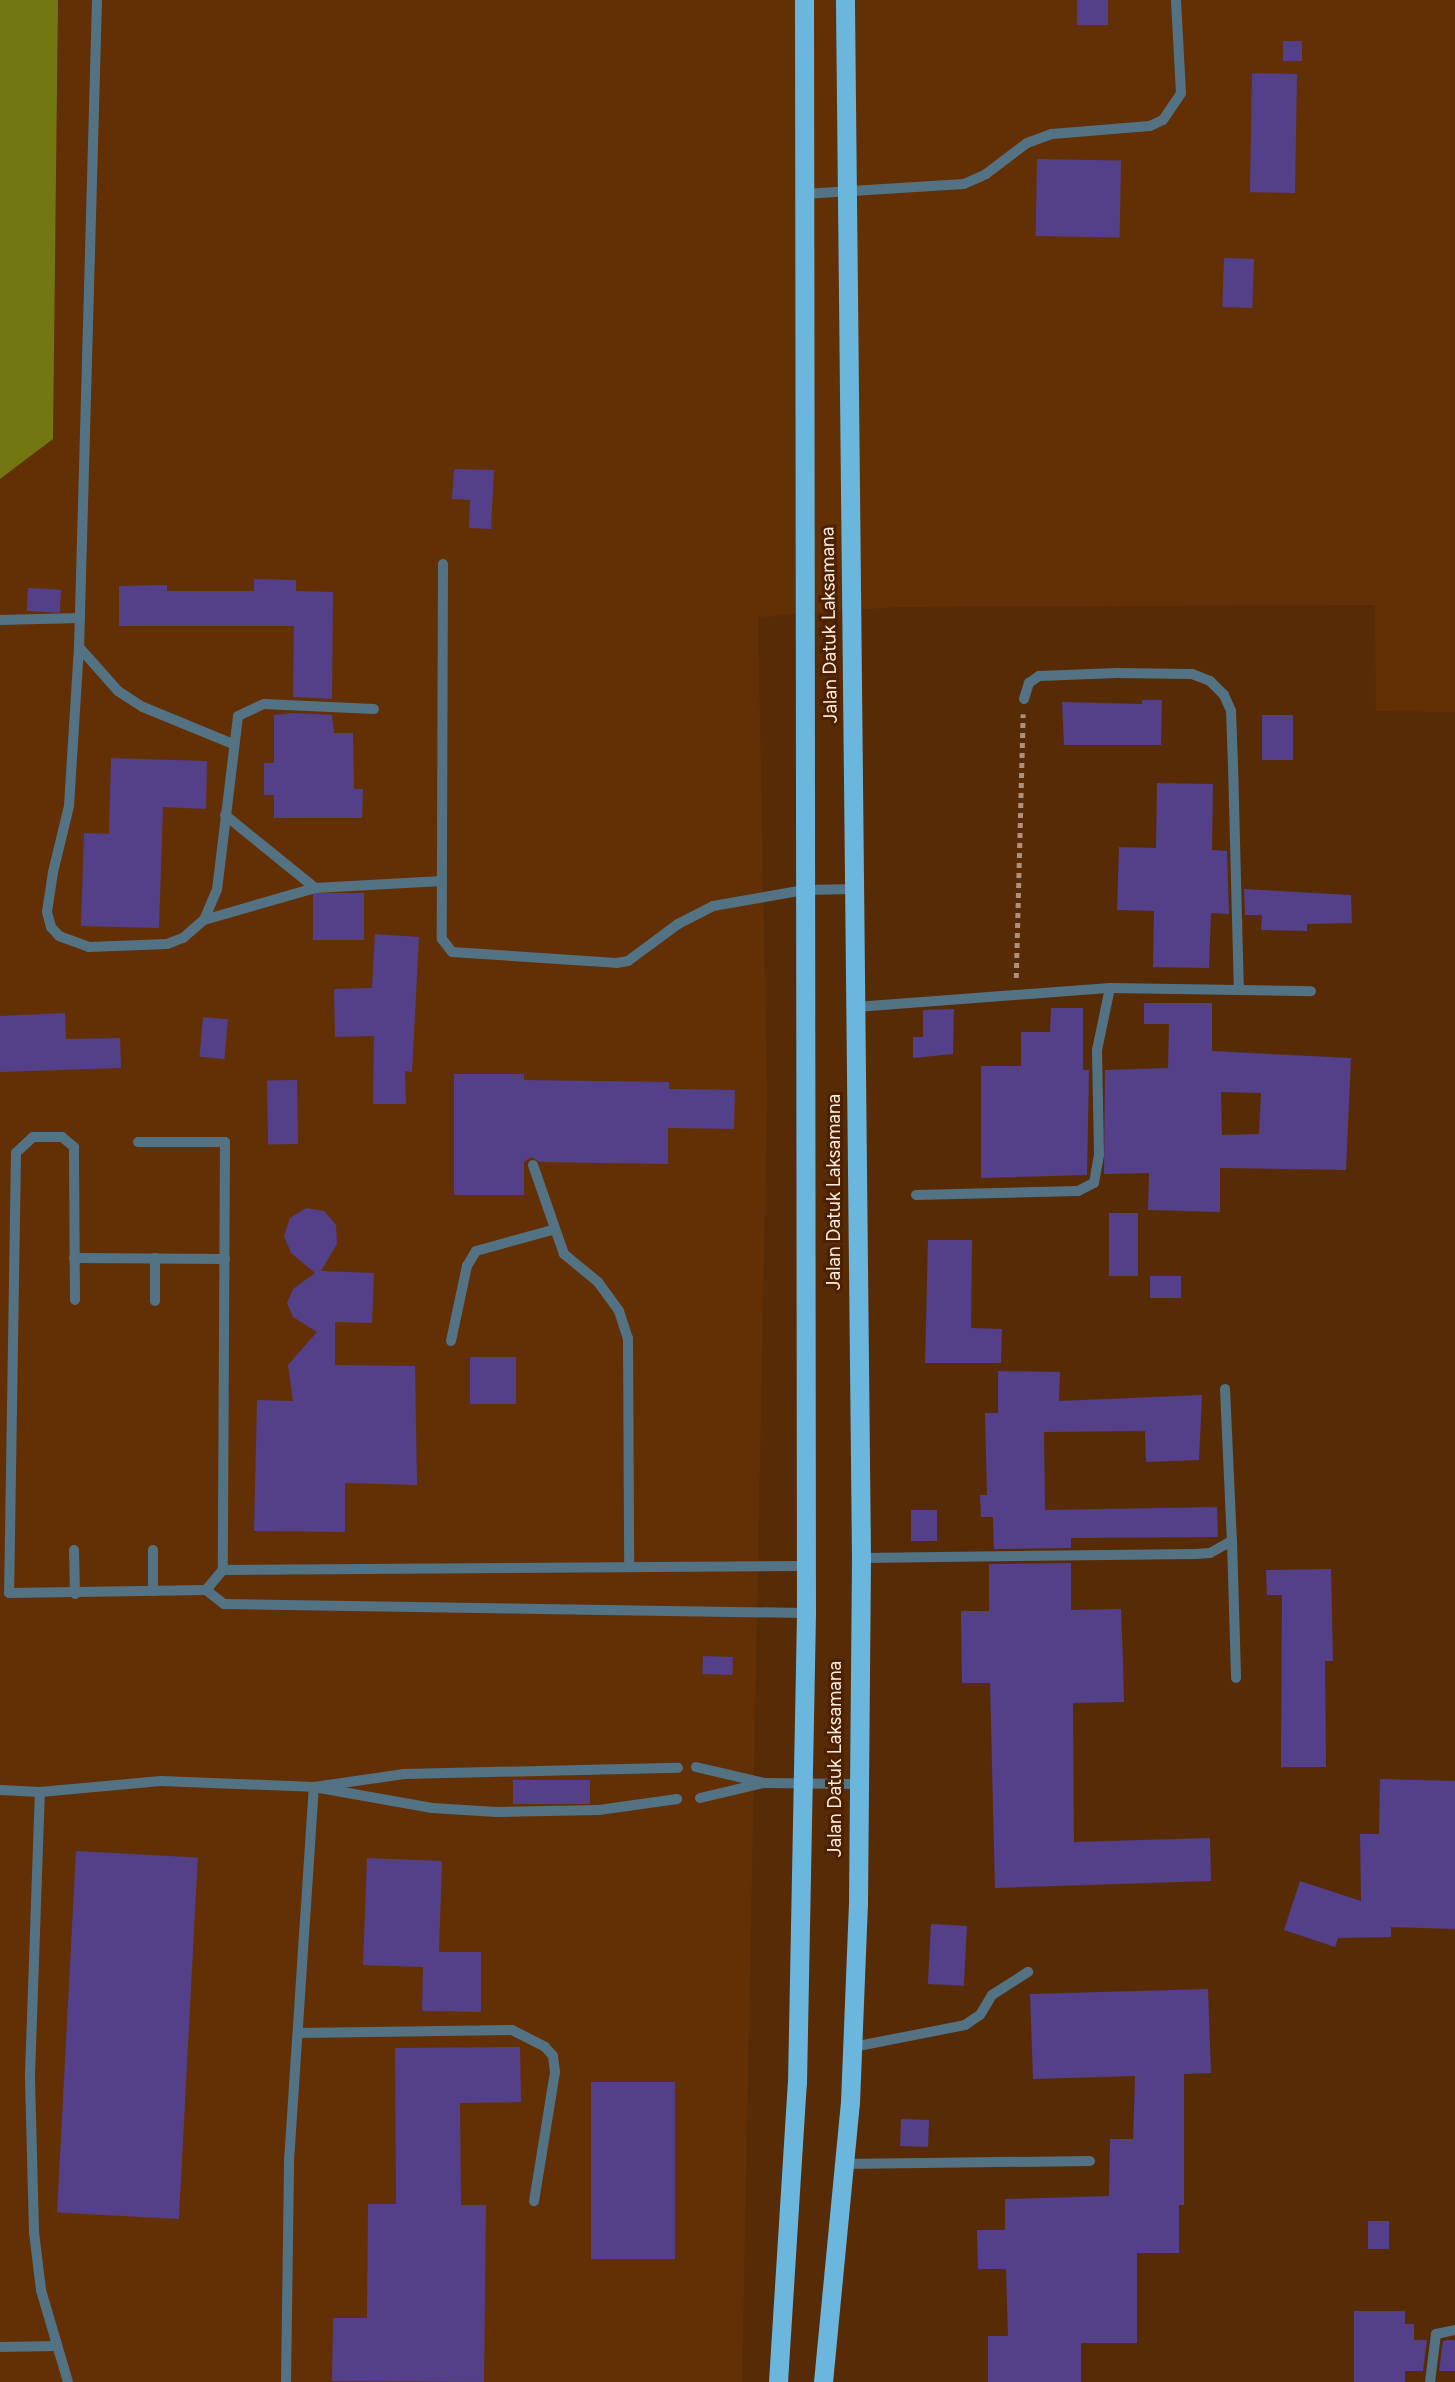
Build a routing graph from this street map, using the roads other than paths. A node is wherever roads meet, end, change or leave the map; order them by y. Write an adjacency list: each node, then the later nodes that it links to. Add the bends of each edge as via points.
1 (97, 0): 8 (lane)
2 (804, 0): 6 (highway, Jalan Datuk Laksamana)
3 (845, 0): 5 (highway, Jalan Datuk Laksamana)
4 (1176, 0): 5 (lane, via 1181,93 1163,120 1150,126 1052,134 1027,143 986,174 964,184)
5 (847, 193): 6 (lane); 17 (highway, Jalan Datuk Laksamana)
6 (804, 194): 18 (highway, Jalan Datuk Laksamana)
7 (443, 564): 15 (lane)
8 (80, 618): 9 (lane); 10 (lane)
9 (0, 620)
10 (79, 648): 13 (lane, via 118,691 143,707); 19 (lane, via 69,806 52,872 47,912 51,927 59,936 89,947 167,944 183,938)
11 (1024, 699): 21 (lane, via 1029,683 1039,676 1117,673 1192,674 1210,681 1224,695 1231,711)
12 (374, 709): 13 (lane, via 264,704 247,708 238,716)
13 (233, 744): 14 (lane)
14 (225, 815): 16 (lane); 19 (lane, via 217,890)
15 (442, 881): 16 (lane); 18 (lane, via 442,939 453,952 616,963 628,961 695,913)
16 (315, 888): 19 (lane)
17 (855, 889): 18 (lane); 23 (highway, Jalan Datuk Laksamana)
18 (805, 890): 39 (highway, Jalan Datuk Laksamana)
19 (204, 920)
20 (1110, 988): 21 (lane); 23 (lane); 26 (lane, via 1097,1050 1099,1155 1094,1184 1078,1191)
21 (1239, 988): 22 (lane)
22 (1311, 991)
23 (856, 1007): 38 (highway, Jalan Datuk Laksamana)
24 (138, 1142): 30 (lane, via 225,1142)
25 (533, 1166): 27 (lane)
26 (916, 1195)
27 (552, 1230): 33 (lane, via 476,1251 467,1266); 40 (lane, via 564,1254 605,1291 619,1311 628,1338)
28 (74, 1258): 29 (lane); 31 (lane); 44 (lane, via 74,1147 66,1138 33,1137 16,1153)
29 (155, 1258): 30 (lane); 32 (lane)
30 (225, 1259): 41 (lane)
31 (75, 1300)
32 (155, 1301)
33 (451, 1341)
34 (1225, 1389): 35 (lane)
35 (1232, 1541): 38 (lane, via 1210,1553 1195,1554); 47 (lane)
36 (74, 1550): 45 (lane)
37 (153, 1550): 43 (lane)
38 (861, 1558): 52 (highway, Jalan Datuk Laksamana)
39 (806, 1566): 40 (lane); 46 (highway, Jalan Datuk Laksamana)
40 (629, 1567): 41 (lane)
41 (223, 1570): 42 (lane)
42 (206, 1590): 43 (lane); 46 (lane, via 224,1604)
43 (153, 1591): 45 (lane)
44 (5, 1593): 45 (lane)
45 (75, 1594)
46 (806, 1613): 51 (highway, Jalan Datuk Laksamana)
47 (1236, 1678)
48 (695, 1767): 50 (lane)
49 (678, 1768): 53 (lane, via 404,1774)
50 (764, 1783): 51 (lane); 56 (lane)
51 (804, 1783): 52 (lane); 69 (highway, Jalan Datuk Laksamana, via 797,2083)
52 (856, 1784): 60 (highway, Jalan Datuk Laksamana)
53 (314, 1787): 55 (lane, via 161,1781); 57 (lane, via 432,1808 497,1812 599,1811); 59 (lane)
54 (0, 1790): 55 (lane)
55 (40, 1792): 65 (lane, via 30,2076 34,2232 41,2290)
56 (700, 1798)
57 (677, 1799)
58 (1028, 1972): 60 (lane, via 992,1995 980,2015 965,2025)
59 (299, 2033): 63 (lane, via 512,2030 545,2047 553,2056 555,2072); 68 (lane, via 289,2161)
60 (853, 2047): 62 (highway, Jalan Datuk Laksamana)
61 (1090, 2161): 62 (lane)
62 (844, 2164): 70 (highway, Jalan Datuk Laksamana)
63 (534, 2201)
64 (1455, 2330): 71 (lane, via 1436,2334)
65 (56, 2346): 66 (lane); 67 (lane)
66 (0, 2347)
67 (68, 2382)
68 (286, 2382)
69 (778, 2382)
70 (823, 2382)
71 (1430, 2382)

